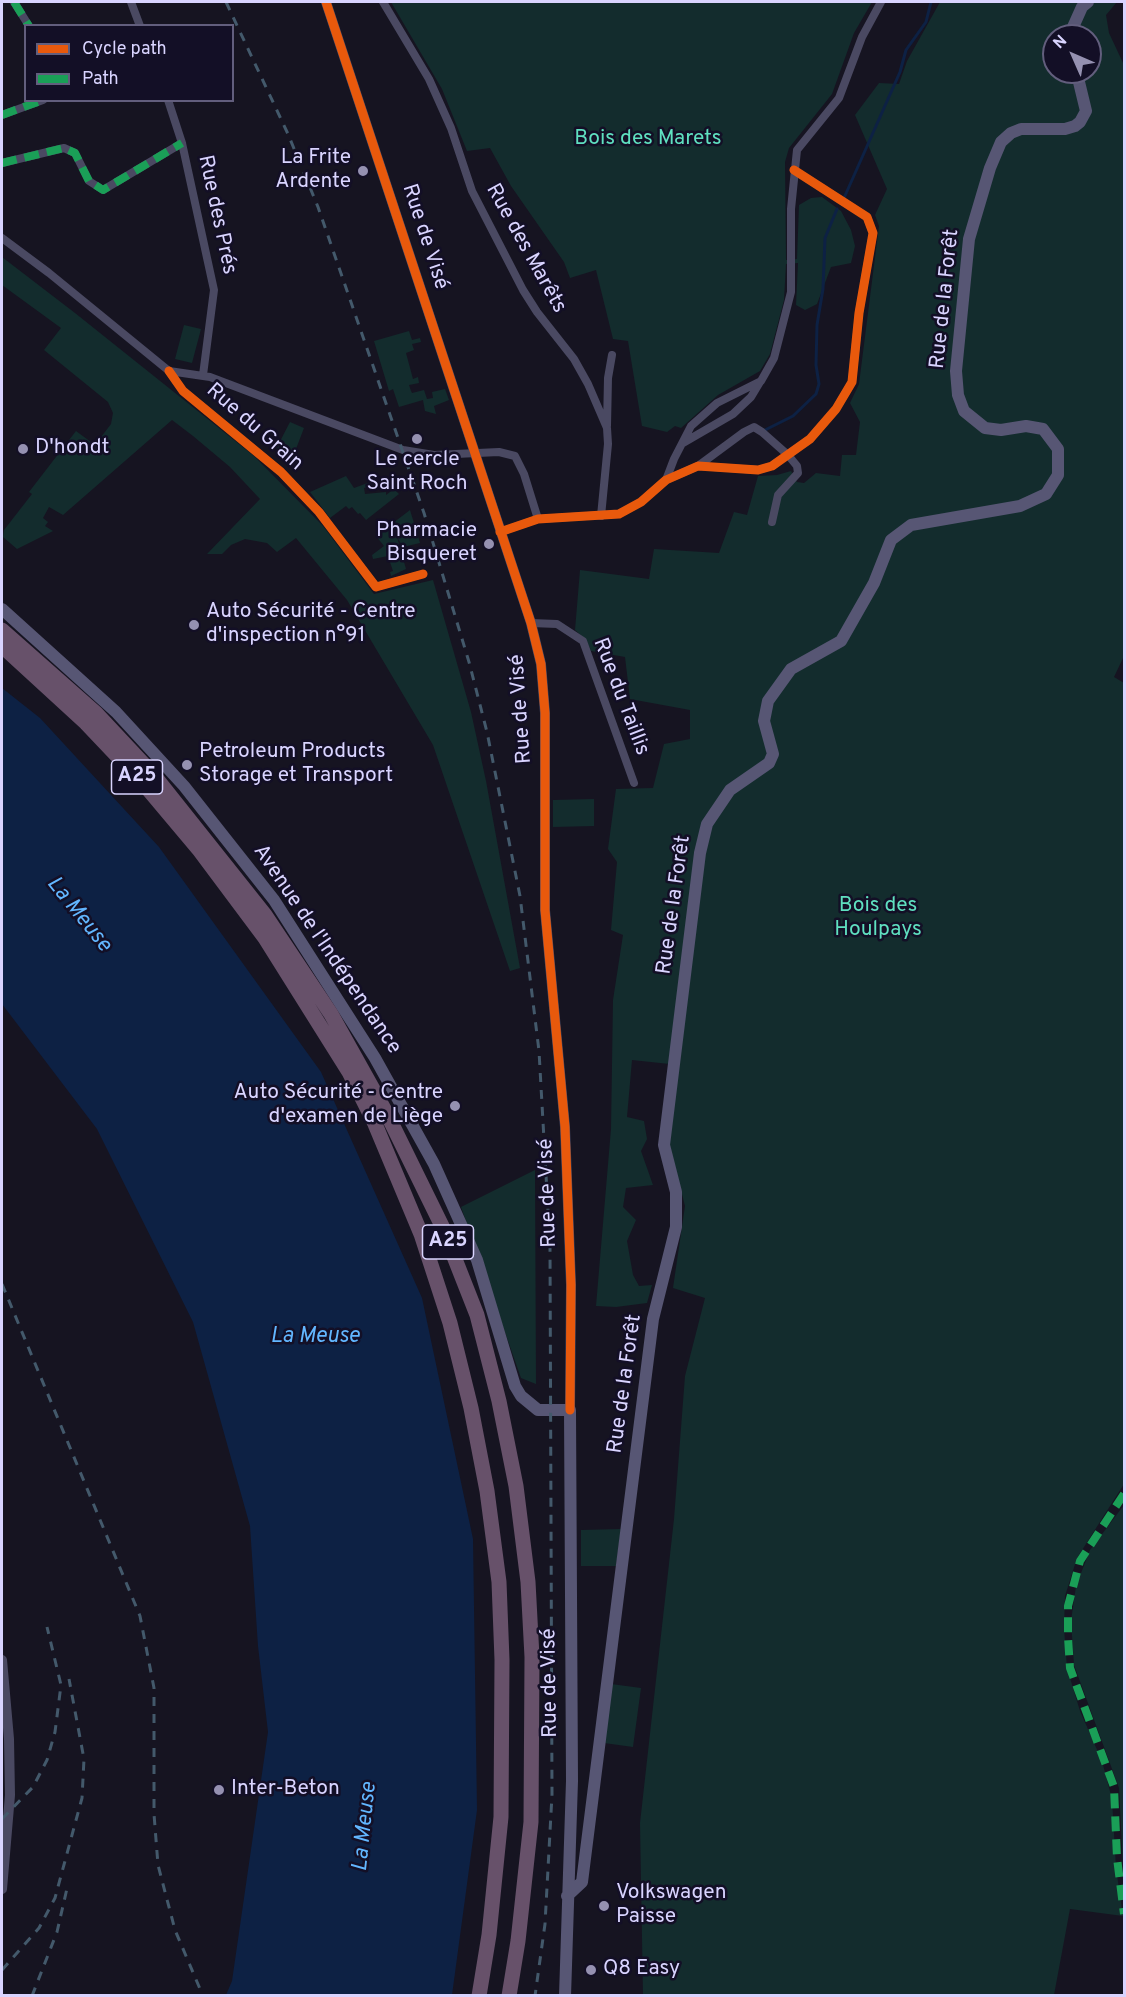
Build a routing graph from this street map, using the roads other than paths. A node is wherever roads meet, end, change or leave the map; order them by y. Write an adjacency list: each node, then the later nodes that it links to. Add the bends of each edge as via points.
1 (14, 2): 7 (street)
2 (131, 2): 8 (street)
3 (326, 2): 24 (street, Rue de Visé)
4 (384, 2): 22 (street, Rue des Marêts, via 429,79 452,128 472,191 520,283 583,373)
5 (882, 2): 16 (street, via 862,37 839,98 797,150)
6 (1088, 2): 9 (main road)
7 (27, 24)
8 (139, 24)
9 (1074, 24)
10 (1079, 84): 41 (main road, Rue de la Forêt, via 1086,111 1075,126 1021,129 1001,142 969,239 956,371 964,411 985,428 1043,429 1058,449 1058,475 1046,494 1020,506 911,525 891,540 874,583 841,641 791,669 768,702 764,721 773,754 769,763 730,790 707,824 700,853 664,1145 676,1192 676,1227 653,1319 582,1882)
11 (38, 102): 13 (street)
12 (169, 102): 14 (street, Rue des Prés)
13 (2, 115)
14 (182, 143): 15 (street, via 103,190 89,181 75,153 64,148); 20 (street, Rue des Prés, via 214,290)
15 (2, 162)
16 (794, 170): 21 (street, via 791,292 774,358); 25 (street, via 867,218 873,233 852,382 845,397 810,439)
17 (2, 238): 19 (street)
18 (612, 355): 22 (street)
19 (169, 371): 20 (street); 32 (street, Rue du Grain, via 183,391 281,472 319,512 376,587)
20 (203, 375): 24 (street, via 403,450 434,455)
21 (761, 381): 23 (street, via 752,397 733,414); 23 (street, via 717,403 691,426)
22 (607, 429): 28 (street, Rue des Marêts)
23 (682, 444): 27 (street)
24 (474, 452): 29 (street, via 515,456); 31 (street, Rue de Visé)
25 (788, 455): 26 (street, via 758,470); 26 (street, via 754,427); 30 (street, via 798,473 778,495)
26 (698, 466): 27 (street)
27 (666, 480): 28 (street, via 628,510)
28 (601, 516): 29 (street)
29 (538, 519): 31 (street)
30 (772, 522)
31 (500, 532): 34 (street, Rue de Visé)
32 (423, 574)
33 (2, 609): 38 (main road, Avenue de l'Indépendance, via 116,712 184,786 274,900 332,986 434,1164 477,1260 515,1386 538,1410)
34 (531, 623): 37 (street, Rue du Taillis, via 557,624 583,641); 38 (street, Rue de Visé, via 541,664 545,910 565,1127 572,1308)
35 (2, 630): 43 (highway, A25, via 96,714 152,773 265,915 331,1014 394,1126 442,1226 477,1315 516,1486 528,1582 532,1657 531,1822)
36 (2, 646): 42 (highway, A25, via 86,723 142,782 265,938 349,1072 421,1234 450,1323 471,1408 499,1582 501,1817)
37 (634, 783)
38 (570, 1410): 41 (main road, Rue de Visé, via 572,1781)
39 (2, 1660): 40 (street, via 10,1795)
40 (2, 1889)
41 (567, 1896): 44 (main road, Rue de Visé)
42 (479, 1995)
43 (509, 1995)
44 (565, 1995)

